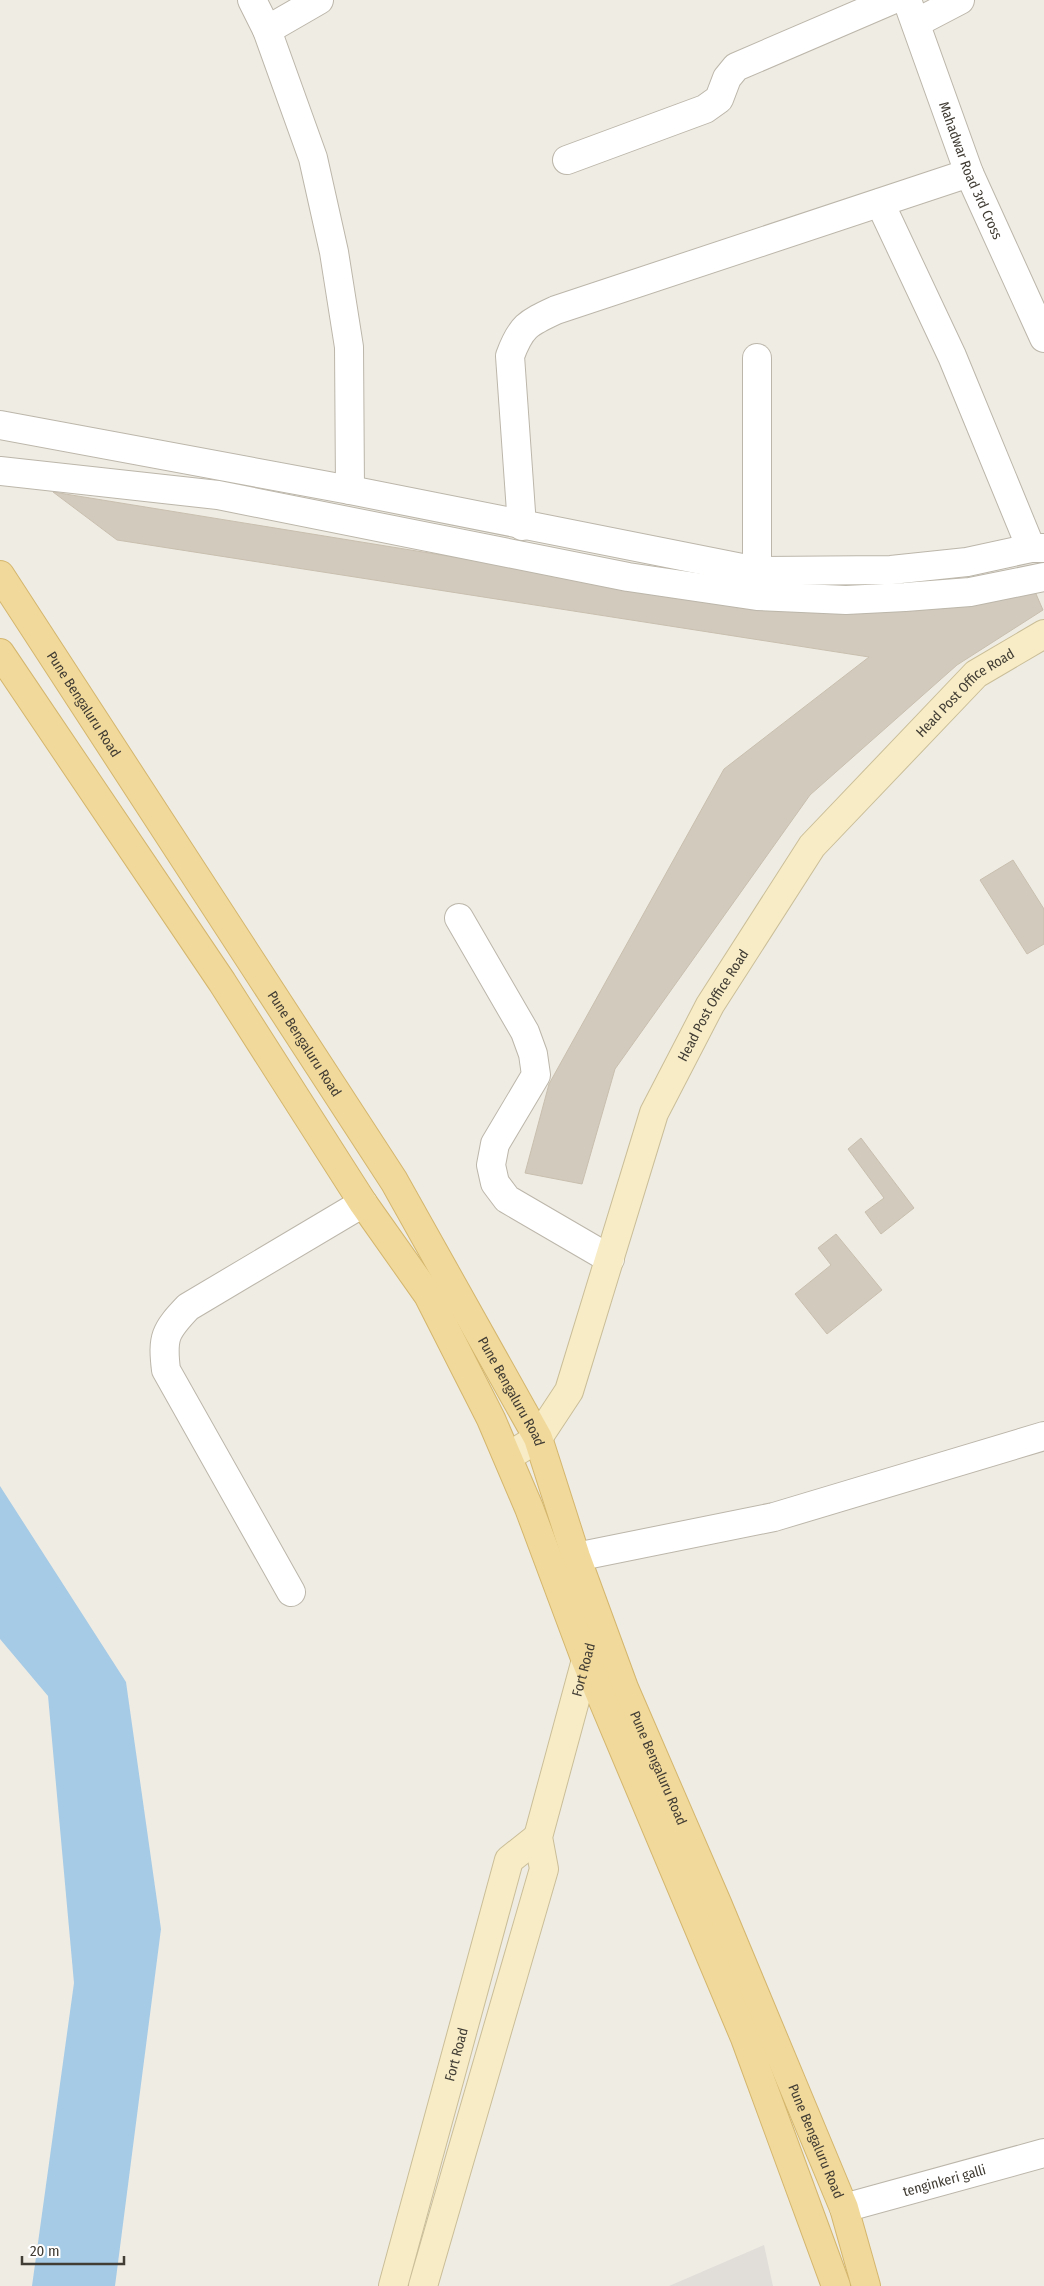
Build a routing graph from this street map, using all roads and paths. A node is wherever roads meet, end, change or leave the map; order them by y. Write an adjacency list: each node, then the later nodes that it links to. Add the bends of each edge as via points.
1 (252, 0): 6 (street)
2 (319, 0): 6 (street)
3 (892, 0): 7 (street, via 736,67 727,78 719,100 705,109)
4 (960, 0): 5 (street)
5 (911, 11): 8 (street, Mahadwar Road 3rd Cross)
6 (267, 30): 14 (street, via 312,158 334,252 348,347)
7 (567, 160)
8 (969, 174): 9 (street); 10 (street, Mahadwar Road 3rd Cross)
9 (880, 203): 15 (street, via 533,320 518,334 510,356); 16 (street)
10 (1044, 338)
11 (757, 358): 17 (street)
12 (0, 425): 14 (street)
13 (0, 472): 19 (street, via 218,495 628,576 757,596 846,600 905,598 970,592)
14 (350, 490): 15 (street)
15 (522, 526): 17 (street)
16 (1038, 548): 17 (street, via 967,562 891,570)
17 (757, 572)
18 (0, 575): 26 (main road, Pune Bengaluru Road, via 394,1181)
19 (1044, 577)
20 (1044, 634): 24 (main road, Head Post Office Road, via 976,674 812,846 710,1005 654,1113)
21 (0, 654): 23 (main road, via 222,982)
22 (460, 918): 24 (street, via 525,1032 534,1054 536,1075 495,1144 492,1165 495,1183 506,1199)
23 (364, 1203): 27 (main road, via 428,1295); 29 (street, via 188,1307 170,1325 163,1346 166,1370)
24 (610, 1259): 26 (main road, Head Post Office Road, via 569,1390)
25 (1044, 1436): 28 (street, via 774,1517)
26 (538, 1438): 27 (main road, Head Post Office Road); 28 (main road, Pune Bengaluru Road)
27 (509, 1456): 31 (main road)
28 (576, 1557): 30 (main road, Pune Bengaluru Road)
29 (291, 1592)
30 (599, 1621): 31 (main road, Fort Road); 34 (main road, Pune Bengaluru Road, via 624,1688)
31 (585, 1658): 32 (main road, Fort Road); 37 (main road, via 745,2038)
32 (538, 1837): 35 (main road, Fort Road, via 509,1860); 36 (main road, Fort Road, via 544,1869)
33 (1044, 2153): 34 (street, tenginkeri galli)
34 (844, 2208): 38 (main road, Pune Bengaluru Road)
35 (393, 2286)
36 (423, 2286)
37 (836, 2286)
38 (866, 2286)

